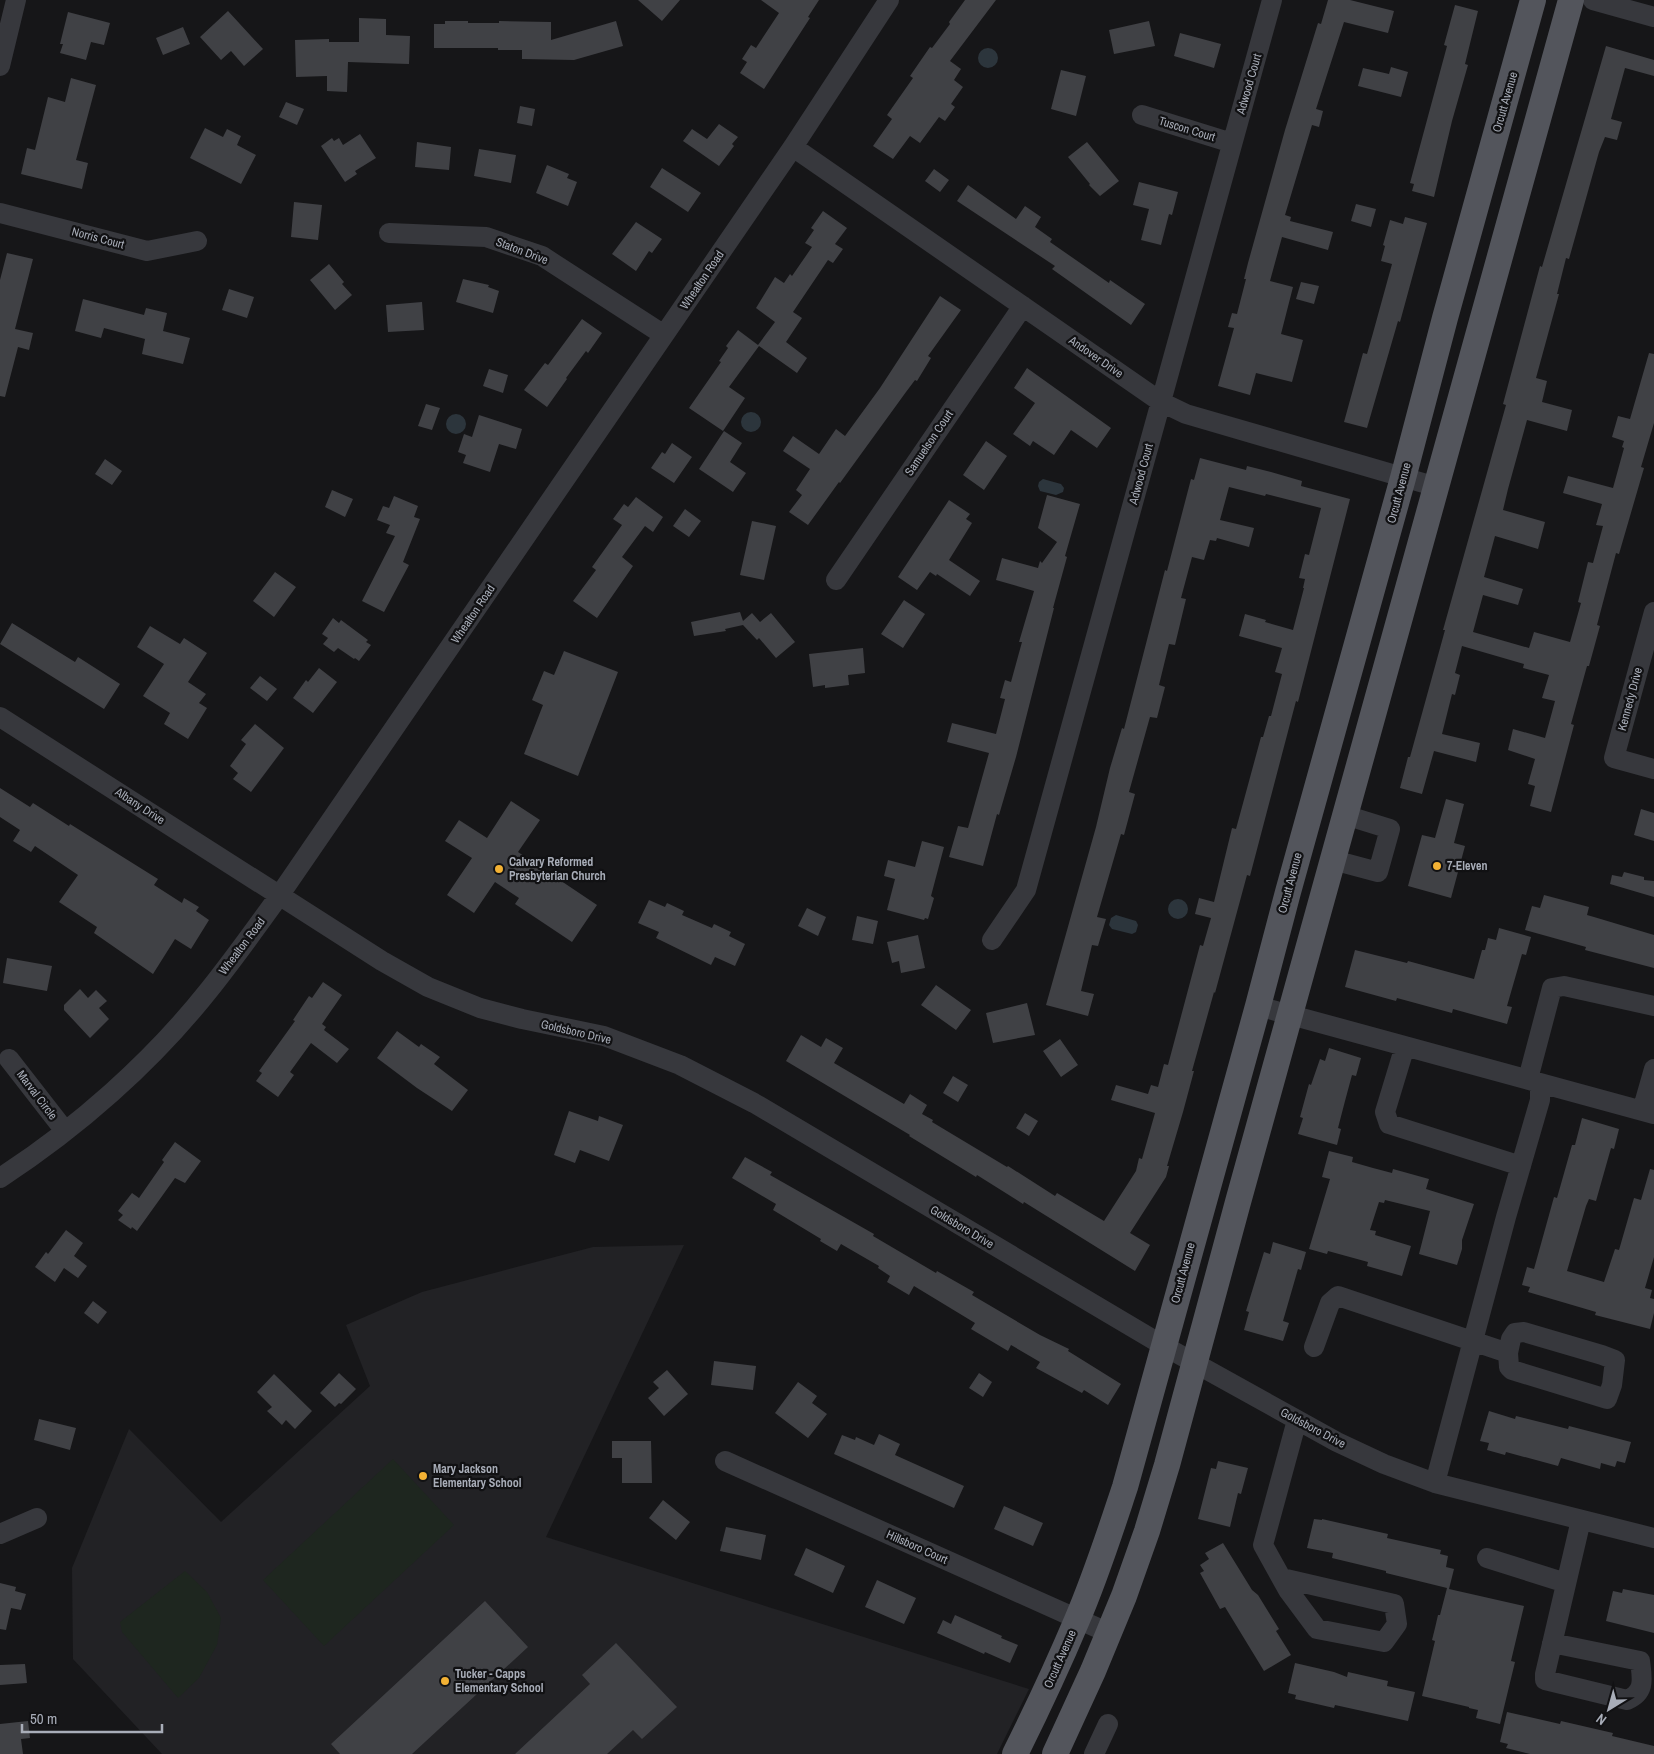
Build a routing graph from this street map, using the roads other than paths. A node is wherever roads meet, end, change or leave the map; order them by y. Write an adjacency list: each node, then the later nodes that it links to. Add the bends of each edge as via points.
1 (16, 0): 8 (street)
2 (890, 0): 11 (street, Whealton Road)
3 (1272, 0): 10 (street, Adwood Court)
4 (1533, 0): 18 (main road, Orcutt Avenue)
5 (1571, 0): 19 (main road)
6 (1593, 0): 7 (street)
7 (1654, 17)
8 (0, 66)
9 (1142, 115): 10 (street, Tuscon Court)
10 (1232, 142): 17 (street, Adwood Court)
11 (792, 147): 15 (street, Andover Drive); 16 (street, Whealton Road)
12 (0, 213): 14 (street, Norris Court, via 147,251)
13 (389, 234): 16 (street, Staton Drive, via 486,237 542,256)
14 (196, 241)
15 (1023, 306): 17 (street, Andover Drive); 20 (street, Samuelson Court)
16 (664, 335): 26 (street, Whealton Road)
17 (1161, 402): 18 (street, Andover Drive, via 1186,414); 27 (street, Adwood Court, via 1026,890)
18 (1403, 478): 19 (street, Andover Drive); 28 (main road, Orcutt Avenue)
19 (1437, 487): 24 (main road)
20 (836, 580)
21 (1654, 612): 23 (street, Kennedy Drive, via 1614,758)
22 (0, 717): 26 (street, Albany Drive)
23 (1654, 769)
24 (1345, 815): 25 (main road); 25 (street, via 1390,828 1378,872)
25 (1333, 860): 30 (main road)
26 (280, 896): 36 (street, Whealton Road, via 208,992 160,1045 123,1082); 40 (street, Goldsboro Drive, via 382,961 428,986 480,1008 604,1036 680,1065 762,1108)
27 (992, 940)
28 (1258, 1006): 30 (street); 40 (main road, Orcutt Avenue)
29 (1654, 1006): 34 (street, via 1564,986 1552,988)
30 (1291, 1015): 31 (street); 43 (main road)
31 (1405, 1046): 34 (street); 37 (street, via 1386,1112 1389,1124)
32 (10, 1059): 36 (street, Marval Circle)
33 (1654, 1069): 35 (street)
34 (1534, 1081): 35 (street); 37 (street, via 1540,1100)
35 (1648, 1112)
36 (65, 1131): 38 (street, Whealton Road)
37 (1521, 1166): 39 (street)
38 (0, 1178)
39 (1474, 1341): 41 (street, via 1338,1296 1330,1303); 42 (street); 46 (street)
40 (1164, 1346): 43 (street, Goldsboro Drive); 54 (main road, Orcutt Avenue, via 1125,1487)
41 (1314, 1347)
42 (1508, 1353): 42 (street, via 1512,1370 1608,1399 1614,1360 1602,1354 1524,1332 1515,1333 1511,1338)
43 (1195, 1363): 44 (street, Goldsboro Drive); 55 (main road, via 1150,1522)
44 (1297, 1420): 46 (street, Goldsboro Drive, via 1384,1464); 52 (street, via 1263,1544)
45 (725, 1461): 54 (street, Hillsboro Court)
46 (1435, 1483): 48 (street, Goldsboro Drive)
47 (37, 1518): 49 (street)
48 (1581, 1520): 50 (street, Goldsboro Drive); 53 (street)
49 (0, 1534)
50 (1654, 1538)
51 (1487, 1558): 53 (street)
52 (1282, 1578): 52 (street, via 1317,1629 1384,1642 1397,1624 1394,1604)
53 (1566, 1583): 56 (street)
54 (1078, 1619): 55 (street, Hillsboro Court); 58 (main road, Orcutt Avenue)
55 (1109, 1633): 59 (main road)
56 (1552, 1643): 56 (street, via 1545,1680 1627,1700 1642,1684 1640,1661)
57 (1108, 1724): 60 (street)
58 (1015, 1754)
59 (1056, 1754)
60 (1094, 1754)

